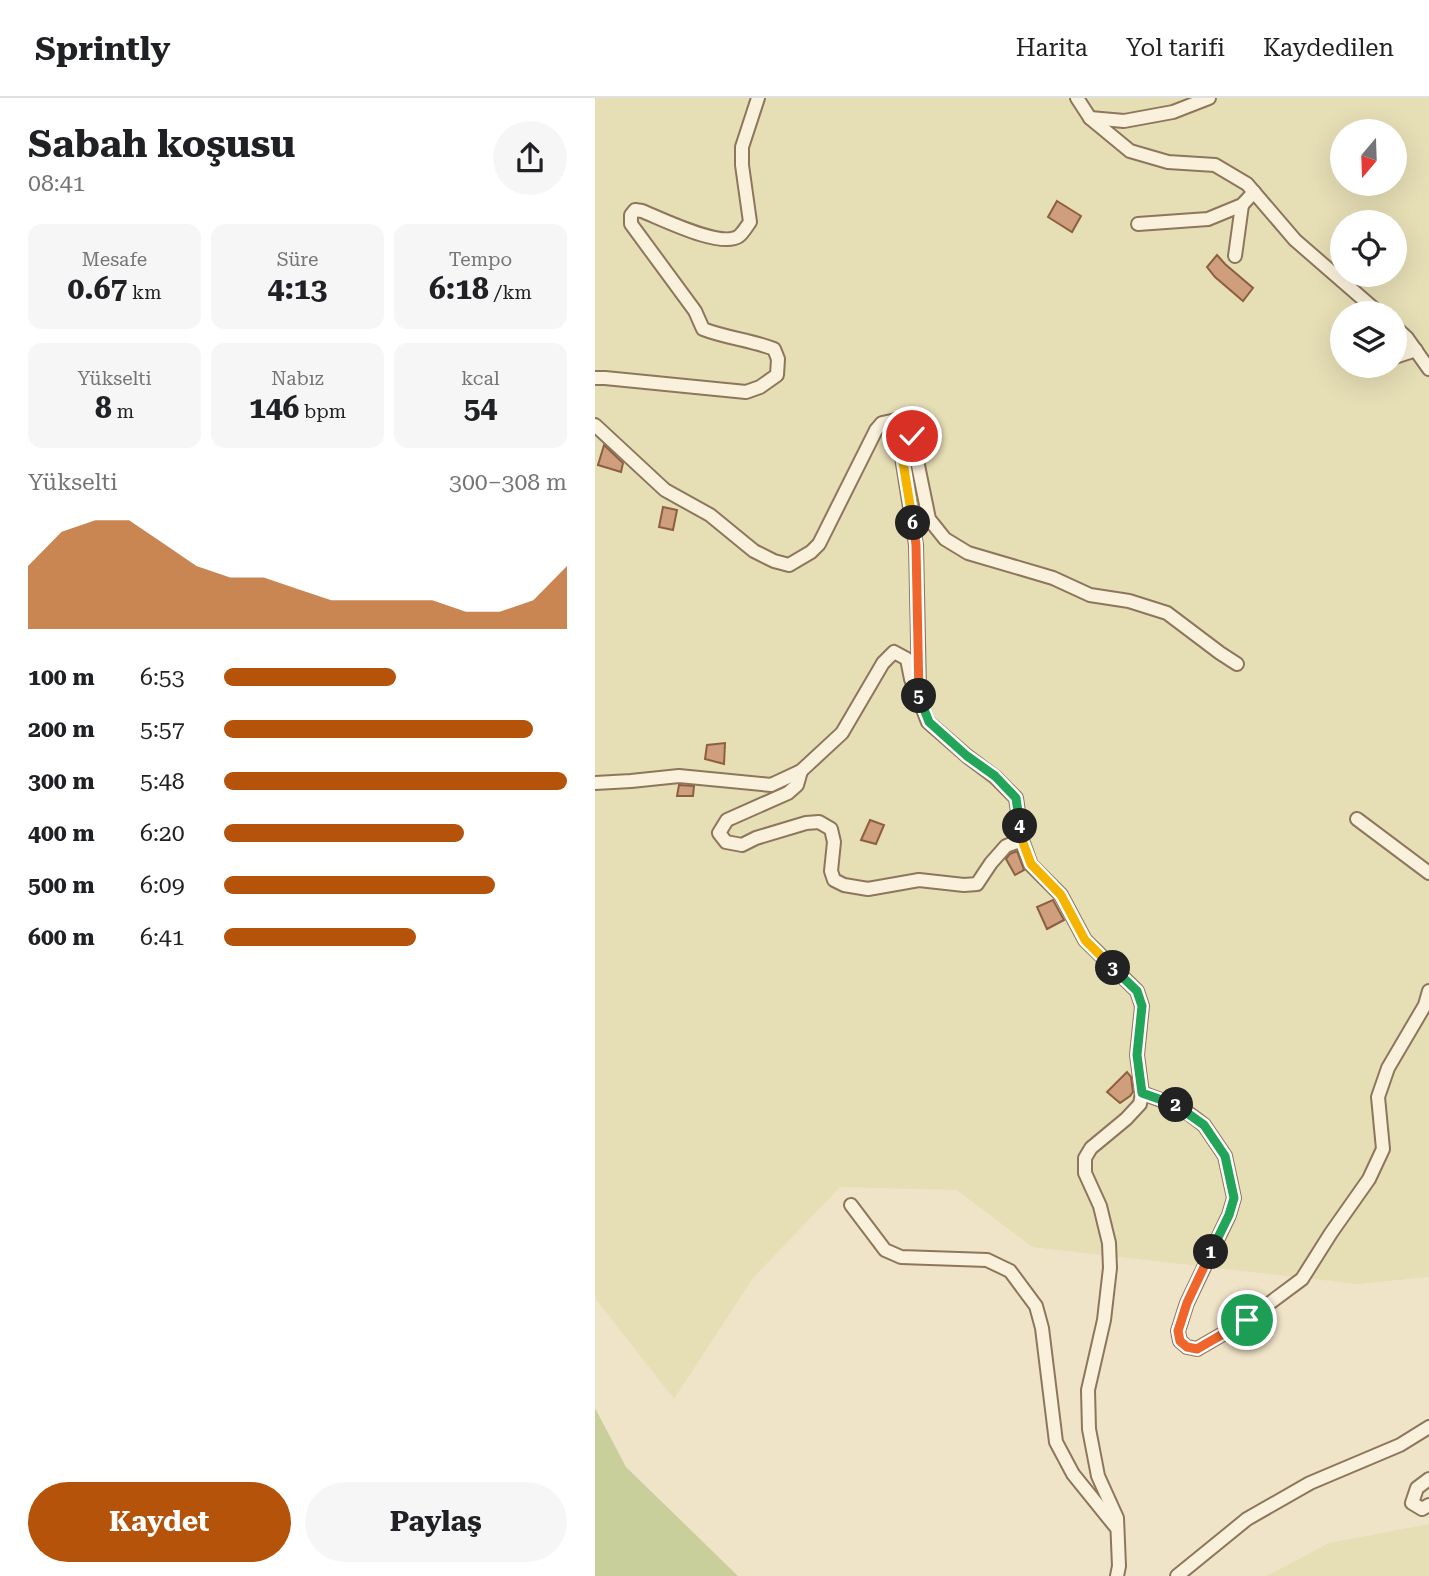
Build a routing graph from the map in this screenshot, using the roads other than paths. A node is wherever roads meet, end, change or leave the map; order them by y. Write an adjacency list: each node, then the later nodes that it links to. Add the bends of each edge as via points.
1 (758, 98): 14 (street, via 742,147 750,222 739,237 726,241 635,210 631,224 695,311 703,329 774,349 777,375 745,391)
2 (1077, 98): 4 (street)
3 (1209, 98): 4 (street, via 1173,112 1124,121)
4 (1090, 118): 5 (street, via 1130,151 1168,162 1215,165)
5 (1254, 192): 6 (street); 9 (street, via 1295,240)
6 (1242, 205): 7 (street, via 1208,219); 8 (street)
7 (1138, 224)
8 (1235, 256)
9 (1365, 301)
10 (1407, 338): 11 (street)
11 (1416, 350): 12 (street); 13 (street)
12 (1407, 353)
13 (1429, 369)
14 (595, 378)
15 (896, 420): 16 (street, via 882,423 876,430 819,544 789,565 754,551 710,515 665,490); 17 (street, via 912,436 929,519 945,539 968,553 1053,578 1090,595 1167,613); 18 (street, via 916,545)
16 (595, 425)
17 (1237, 664)
18 (919, 698): 19 (street, via 907,659 894,652 842,733); 22 (street, via 929,722 1016,798)
19 (801, 771): 20 (street, via 771,785 679,776); 22 (street, via 797,785 788,793 727,820 719,833 726,842 742,845 819,822 831,829 834,880 868,888 919,880 977,884 1006,846)
20 (595, 783)
21 (1357, 819): 23 (street)
22 (1022, 840): 25 (street, via 1031,864 1061,895 1085,940 1137,991 1142,1006 1137,1055)
23 (1429, 873)
24 (1429, 991): 25 (street, via 1388,1068 1378,1097 1383,1149 1369,1179 1302,1279 1247,1320 1197,1349 1180,1341 1178,1331 1234,1198 1225,1156 1204,1125 1180,1107)
25 (1142, 1093): 30 (street, via 1140,1104 1085,1158 1085,1173 1100,1206 1109,1244 1110,1268 1088,1390 1090,1429 1098,1476 1117,1518)
26 (851, 1205): 30 (street, via 885,1250 901,1256 987,1260 1010,1271 1036,1306 1042,1328 1056,1442 1073,1474)
27 (1429, 1427): 32 (street, via 1247,1519)
28 (1429, 1479): 29 (street, via 1417,1488 1412,1503 1422,1509)
29 (1429, 1504)
30 (1117, 1529): 31 (street)
31 (1117, 1576)
32 (1177, 1576)

